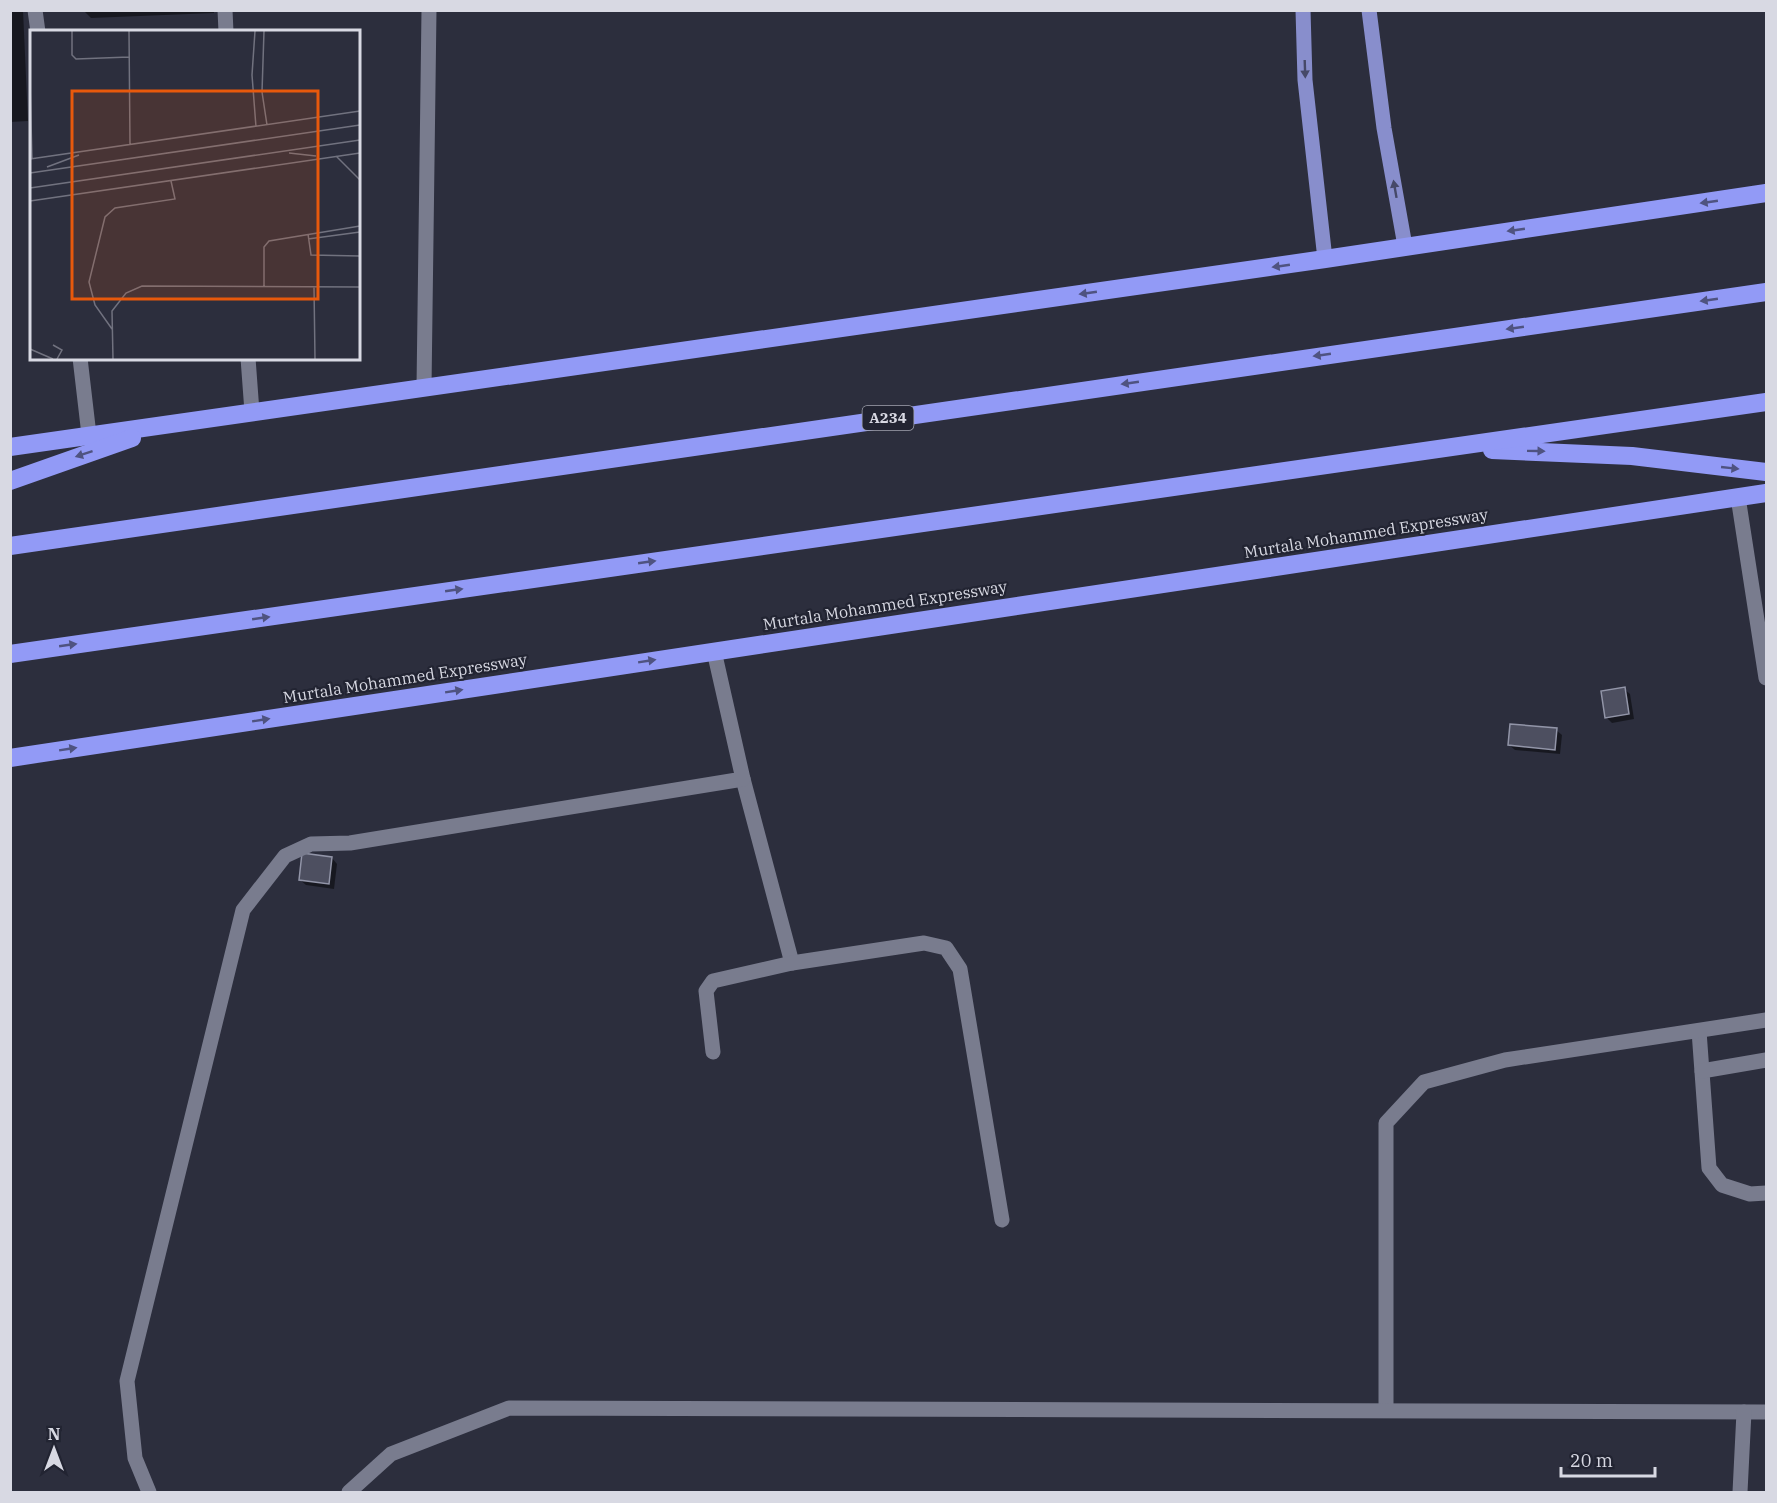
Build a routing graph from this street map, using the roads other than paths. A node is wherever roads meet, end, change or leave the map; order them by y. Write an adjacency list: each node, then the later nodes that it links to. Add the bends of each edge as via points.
1 (35, 10): 6 (street)
2 (225, 10): 7 (street)
3 (429, 10): 14 (street)
4 (1303, 10): 10 (main road, one-way to 10, via 1305,80)
5 (1369, 10): 9 (main road, one-way to 5)
6 (38, 30)
7 (226, 30)
8 (1767, 193): 9 (highway, one-way to 9)
9 (1405, 246): 10 (highway)
10 (1325, 260): 14 (highway, one-way to 14)
11 (1767, 292): 25 (highway, A234, one-way to 25)
12 (80, 360): 18 (street)
13 (248, 360): 16 (street)
14 (424, 388): 16 (highway)
15 (1767, 402): 20 (highway)
16 (252, 412): 17 (highway)
17 (180, 423): 18 (highway); 22 (highway, one-way to 22)
18 (89, 435): 19 (highway)
19 (10, 447)
20 (1436, 449): 21 (highway, one-way to 21, via 1621,456); 27 (highway, one-way to 20)
21 (1767, 472)
22 (10, 481)
23 (1767, 493): 24 (highway, Murtala Mohammed Expressway)
24 (1738, 497): 26 (highway, Murtala Mohammed Expressway); 28 (street)
25 (10, 546)
26 (714, 651): 29 (highway, Murtala Mohammed Expressway, one-way to 26); 30 (street)
27 (10, 654)
28 (1767, 678)
29 (10, 758)
30 (743, 779): 31 (street); 42 (street, via 350,843 311,844 285,856 243,910 127,1381 135,1458)
31 (792, 963): 34 (street, via 713,981 706,991); 38 (street, via 924,943 946,948 960,969)
32 (1767, 1020): 33 (street)
33 (1699, 1031): 36 (street); 39 (street, via 1505,1060 1424,1082 1386,1123)
34 (713, 1052)
35 (1767, 1060): 36 (street)
36 (1702, 1071): 37 (street, via 1709,1168 1722,1185 1750,1194)
37 (1767, 1193)
38 (1002, 1220)
39 (1386, 1410): 40 (street); 43 (street, via 509,1408 391,1454)
40 (1744, 1412): 41 (street); 44 (street)
41 (1767, 1412)
42 (149, 1492)
43 (349, 1492)
44 (1740, 1492)

